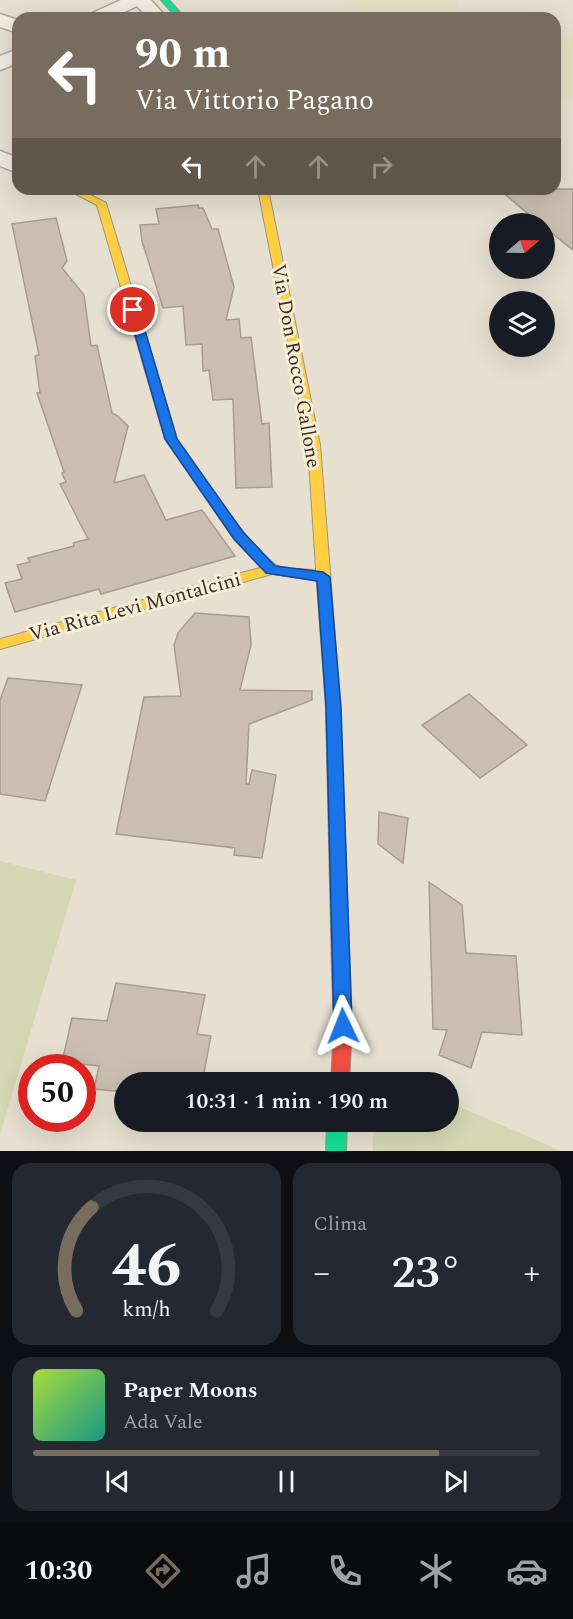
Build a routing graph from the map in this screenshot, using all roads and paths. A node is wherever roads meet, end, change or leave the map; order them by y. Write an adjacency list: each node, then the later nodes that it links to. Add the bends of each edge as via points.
1 (136, 0): 4 (street)
2 (141, 0): 5 (street)
3 (165, 0): 6 (main road)
4 (110, 12)
5 (152, 12)
6 (176, 12)
7 (83, 195): 9 (main road, via 101,203 171,439 239,536)
8 (264, 195): 10 (main road, Via Don Rocco Gallone, via 314,446)
9 (271, 570): 10 (main road); 11 (main road, Via Rita Levi Montalcini)
10 (323, 577): 12 (main road, Via Don Rocco Gallone, via 333,707 343,1026)
11 (0, 644)
12 (341, 1072)
13 (337, 1132): 14 (main road)
14 (336, 1151)

